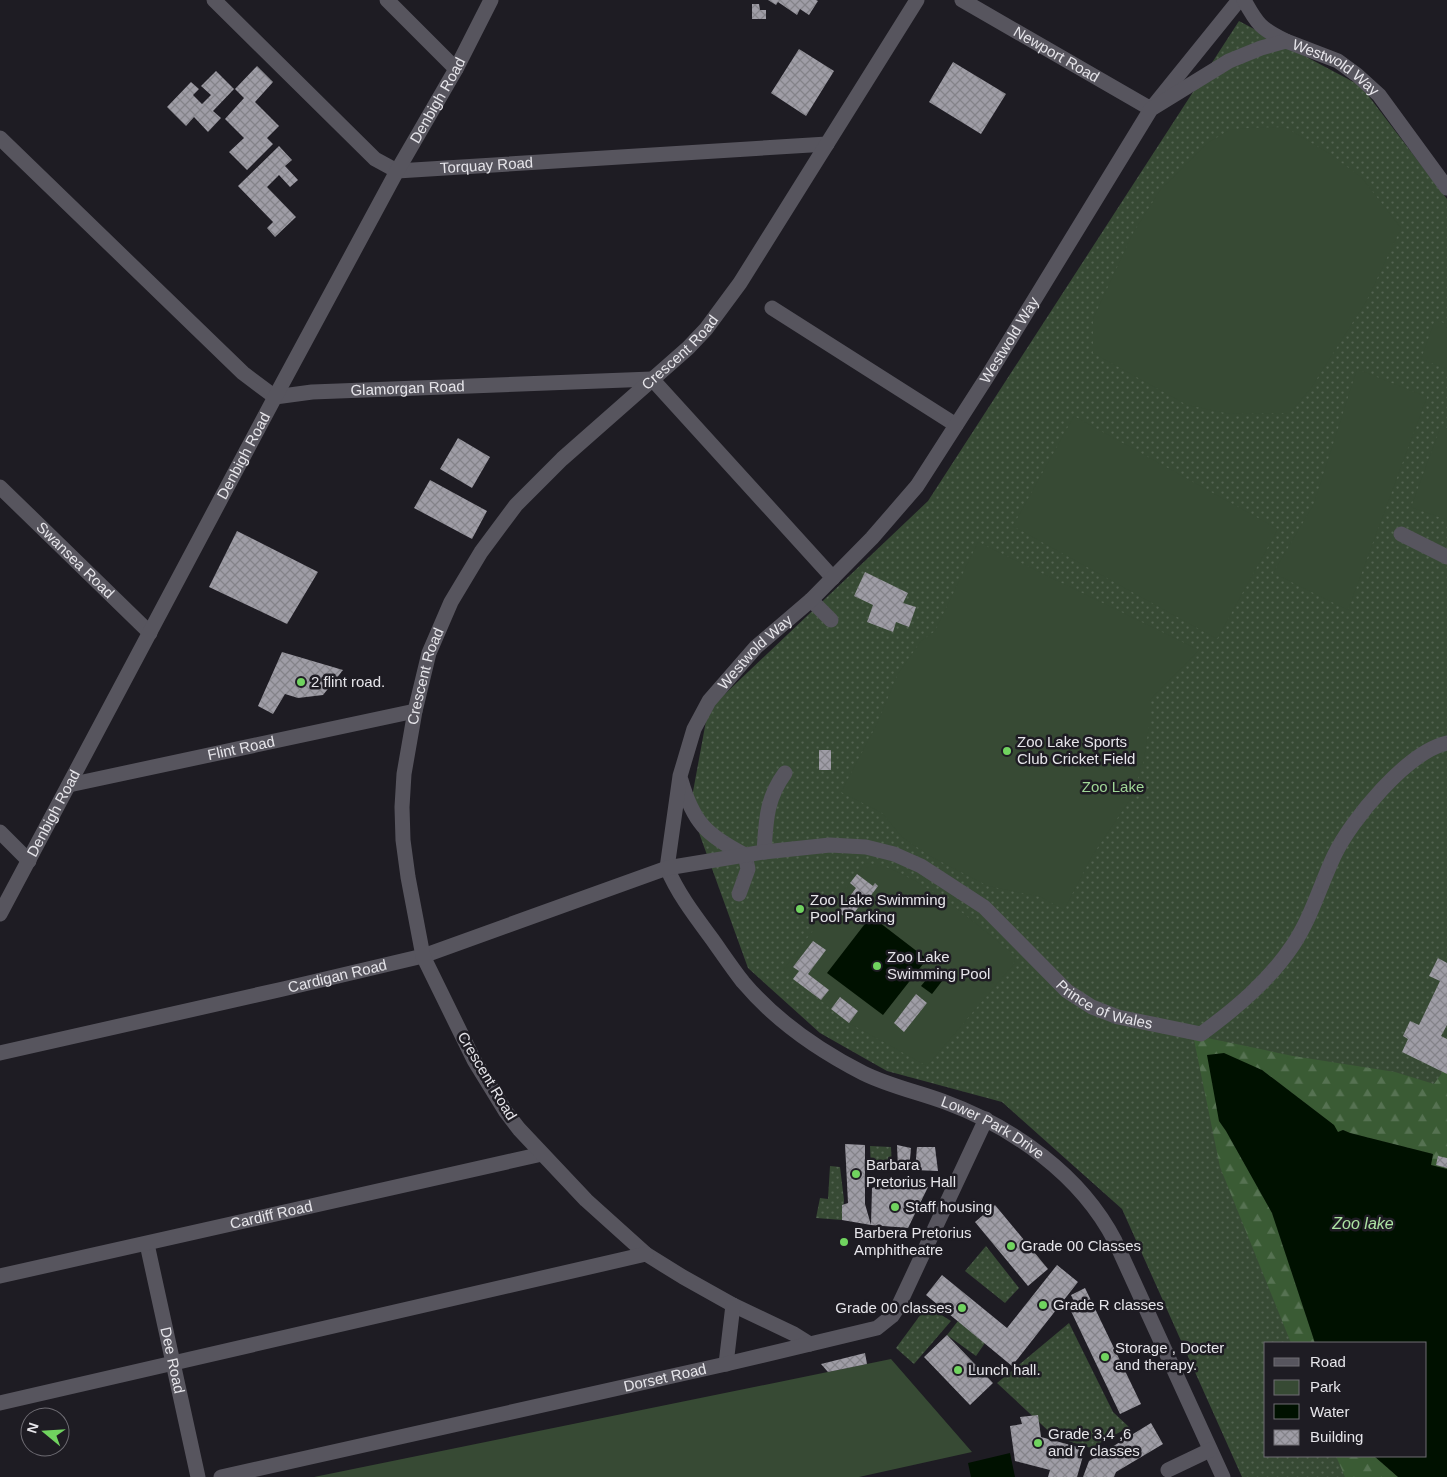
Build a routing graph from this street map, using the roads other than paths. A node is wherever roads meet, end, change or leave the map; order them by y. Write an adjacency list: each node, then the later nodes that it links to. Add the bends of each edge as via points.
1 (214, 0): 13 (street, via 374,159)
2 (387, 0): 9 (street)
3 (491, 0): 9 (street, Denbigh Road)
4 (917, 0): 12 (street, Crescent Road)
5 (962, 0): 10 (street, Newport Road)
6 (1239, 0): 10 (street)
7 (1244, 0): 8 (street, via 1266,32)
8 (1286, 41): 10 (street, Westwold Way, via 1229,61); 14 (street, Westwold Way, via 1338,61 1367,84 1379,95)
9 (456, 69): 13 (street, Denbigh Road)
10 (1151, 109): 18 (street, Westwold Way)
11 (0, 138): 17 (street, via 243,373)
12 (827, 144): 13 (street, Torquay Road); 16 (street, Crescent Road, via 740,284 688,348)
13 (397, 171): 17 (street, Denbigh Road)
14 (1447, 188)
15 (772, 308): 18 (street)
16 (652, 380): 17 (street, Glamorgan Road, via 312,392); 22 (street); 26 (street, Crescent Road, via 562,459 516,505 481,552 451,602 429,653)
17 (275, 397): 25 (street, Denbigh Road)
18 (956, 425): 22 (street, Westwold Way, via 917,486)
19 (0, 487): 25 (street, Swansea Road)
20 (1401, 534): 21 (street)
21 (1447, 557)
22 (833, 578): 23 (street, Westwold Way)
23 (811, 600): 24 (street); 29 (street, Westwold Way, via 756,647 709,701 694,729)
24 (831, 620)
25 (150, 634): 30 (street, Denbigh Road)
26 (415, 711): 30 (street, Flint Road); 38 (street, Crescent Road, via 404,774 402,815 408,877)
27 (1447, 743): 32 (street, Prince of Wales, via 1430,749 1402,770 1362,812 1334,854 1306,924 1292,948 1268,977 1200,1034 1118,1017 1092,1007 1067,991 984,907 904,857 866,847 841,845)
28 (785, 773): 32 (street, via 775,788 766,814)
29 (680, 776): 33 (street, via 687,802 707,832); 35 (street, Westwold Way)
30 (68, 785): 34 (street, Denbigh Road)
31 (0, 832): 34 (street)
32 (764, 852): 33 (street, Prince of Wales)
33 (745, 855): 35 (street, Prince of Wales); 36 (street, via 748,869)
34 (29, 861): 37 (street, Denbigh Road)
35 (667, 868): 38 (street, Cardigan Road); 40 (street, Lower Park Drive, via 678,891 743,982 800,1035 881,1081)
36 (739, 894)
37 (0, 914)
38 (423, 956): 39 (street, Cardigan Road); 41 (street, Crescent Road, via 474,1060 506,1112)
39 (0, 1052)
40 (986, 1119): 46 (street, Dorset Road, via 892,1316 877,1328); 50 (street, Lower Park Drive, via 1049,1163 1099,1213 1115,1241)
41 (542, 1154): 42 (street, Cardiff Road); 43 (street, Crescent Road, via 586,1200)
42 (146, 1244): 44 (street, Cardiff Road); 47 (street, Dee Road)
43 (646, 1254): 45 (street, Crescent Road); 47 (street)
44 (0, 1276)
45 (734, 1305): 46 (street, Crescent Road); 48 (street)
46 (810, 1344): 48 (street, Dorset Road)
47 (174, 1364): 49 (street); 52 (street, Dee Road)
48 (726, 1364): 53 (street, Dorset Road)
49 (0, 1403)
50 (1210, 1450): 51 (street); 54 (street, Lower Park Drive)
51 (1168, 1470)
52 (198, 1477)
53 (221, 1477)
54 (1223, 1477)

